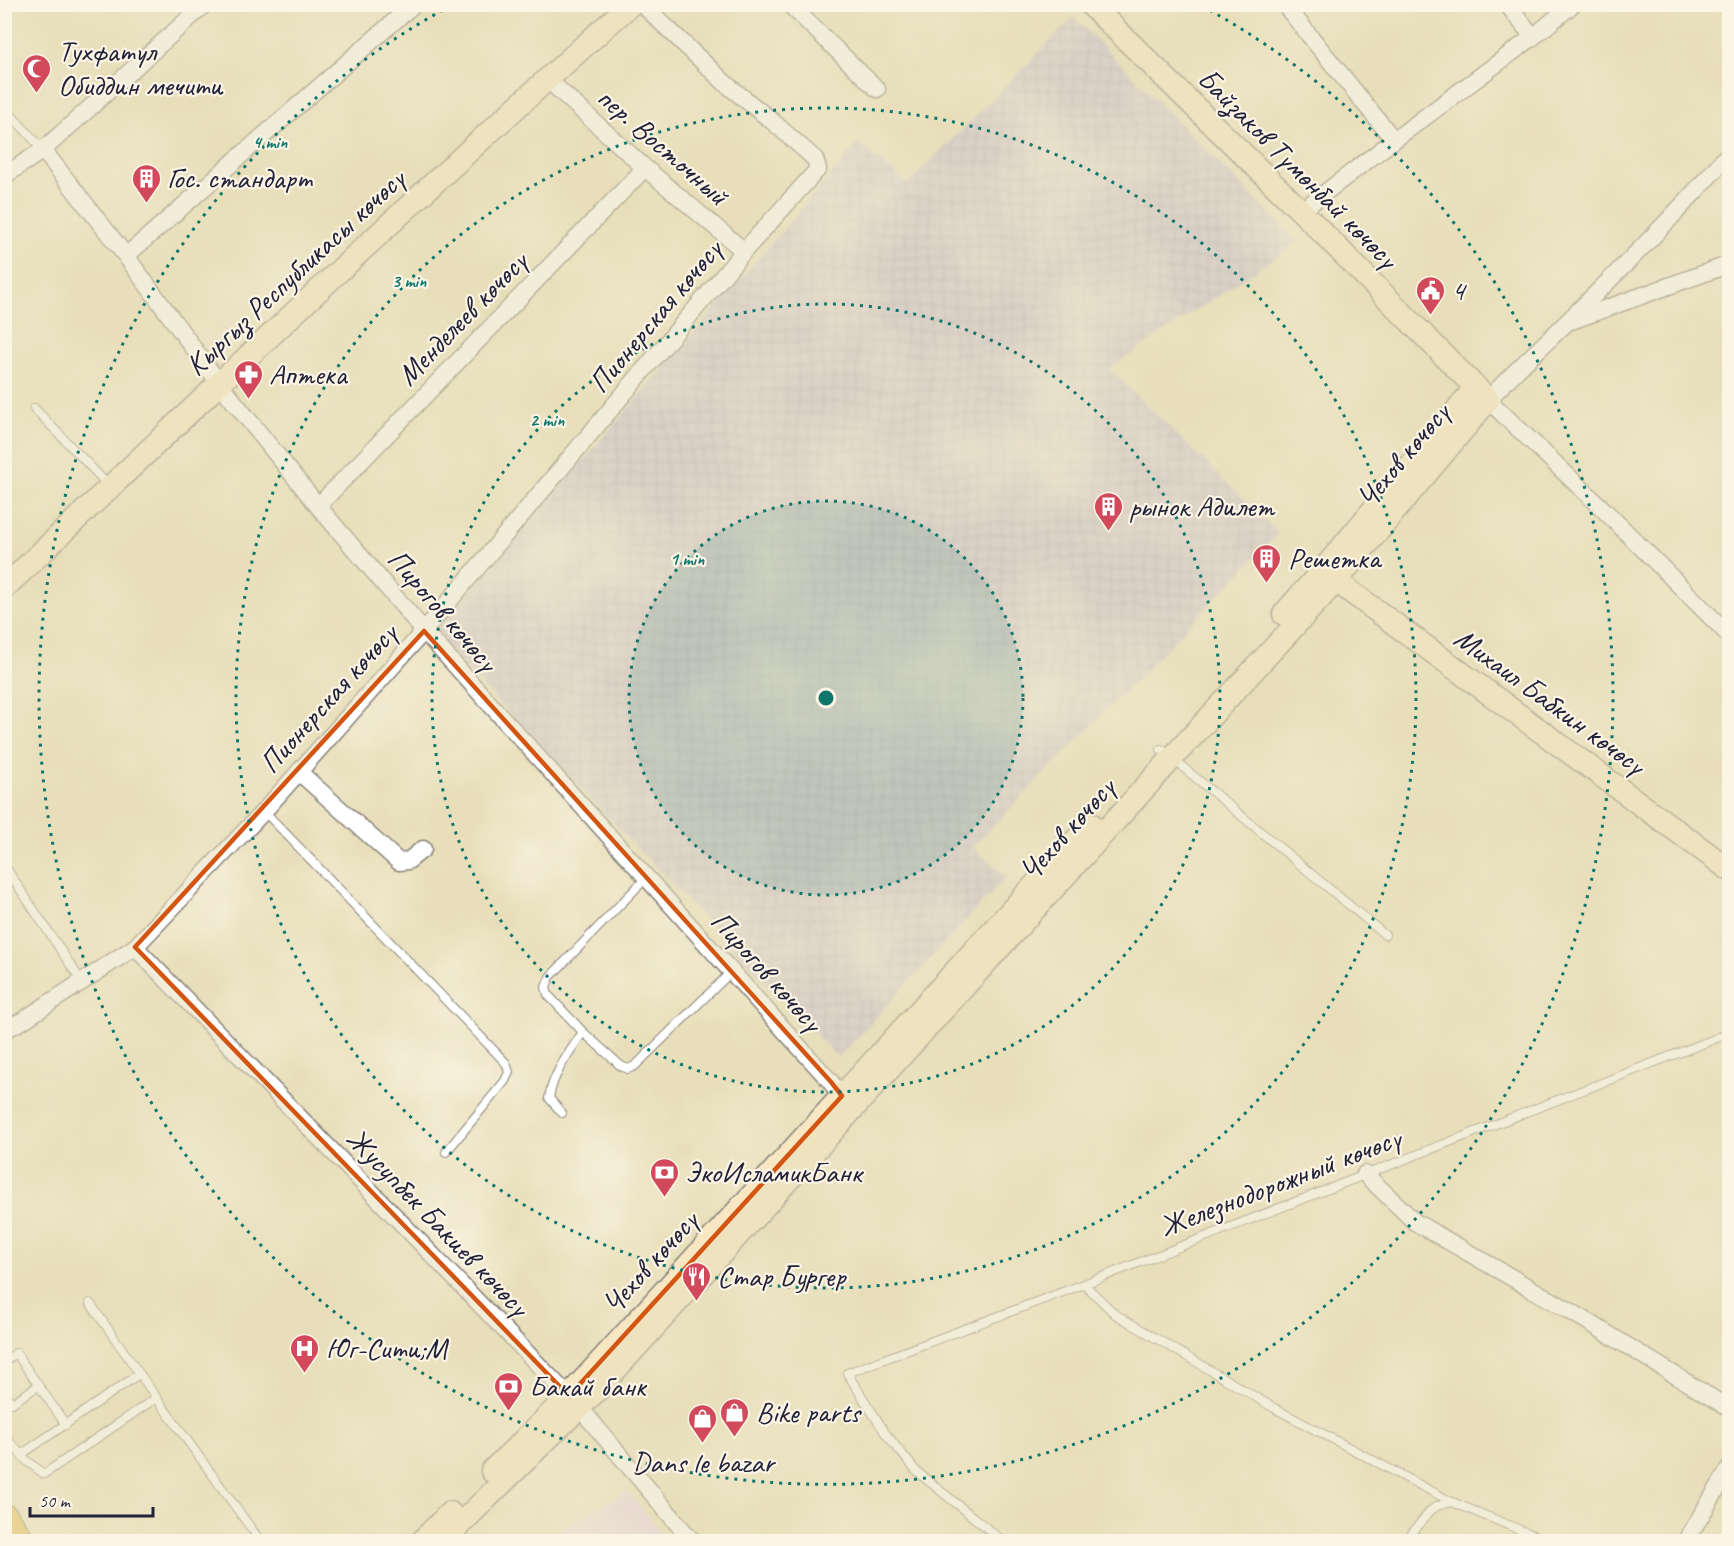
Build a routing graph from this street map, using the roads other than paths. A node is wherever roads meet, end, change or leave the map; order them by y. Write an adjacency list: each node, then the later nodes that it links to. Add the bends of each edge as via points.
1 (205, 4): 15 (street)
2 (414, 4): 21 (street)
3 (631, 4): 11 (main road, Кыргыз Республикасы көчөсү)
4 (642, 4): 20 (street, Пионерская көчөсү, via 725,83 815,159 818,169)
5 (789, 4): 12 (street)
6 (1090, 4): 19 (main road, Байзаков Түмөнбай көчөсү)
7 (1284, 4): 14 (street)
8 (1507, 4): 10 (street)
9 (1573, 4): 10 (street)
10 (1533, 38): 14 (street)
11 (547, 79): 17 (street, пер. Восточный); 24 (main road, Кыргыз Республикасы көчөсү)
12 (877, 89)
13 (4, 107): 15 (lane)
14 (1394, 140): 19 (street)
15 (43, 150): 18 (street); 21 (street, Пирогов көчөсү)
16 (1730, 152): 23 (street, Чехов көчөсү)
17 (645, 168): 20 (street, пер. Восточный); 28 (street, Менделеев көчөсү)
18 (4, 176)
19 (1301, 212): 25 (main road, Байзаков Түмөнбай көчөсү)
20 (744, 251): 31 (street, Пионерская көчөсү)
21 (126, 256): 24 (street, Пирогов көчөсү)
22 (1730, 264): 23 (street)
23 (1567, 322): 25 (street, Чехов көчөсү, via 1509,377)
24 (219, 383): 27 (main road, Кыргыз Республикасы көчөсү); 28 (street, Пирогов көчөсү)
25 (1482, 394): 29 (main road, Чехов көчөсү); 32 (street)
26 (34, 408): 27 (lane)
27 (111, 487): 30 (main road, Кыргыз Республикасы көчөсү)
28 (318, 506): 31 (street, Пирогов көчөсү)
29 (1332, 573): 33 (main road, Чехов көчөсү); 38 (main road, Михаил Бабкин көчөсү)
30 (4, 588)
31 (424, 631): 34 (street, Пионерская көчөсү); 39 (street, Пирогов көчөсү)
32 (1730, 636)
33 (1167, 753): 40 (lane); 47 (main road, Чехов көчөсү)
34 (299, 772): 35 (street, Пионерская көчөсү); 36 (street, via 399,862 408,861)
35 (264, 811): 41 (street, Пионерская көчөсү); 49 (lane, via 506,1063 509,1072 505,1081)
36 (423, 849)
37 (4, 865): 43 (lane)
38 (1730, 870)
39 (646, 878): 42 (street, Пирогов көчөсү); 45 (lane, via 550,976 548,995)
40 (1385, 935)
41 (135, 947): 43 (street, Пионерская көчөсү); 58 (street, Жусупбек Бакиев көчөсү)
42 (731, 972): 45 (lane, via 628,1069); 47 (street, Пирогов көчөсү)
43 (82, 982): 44 (street, Пионерская көчөсү)
44 (4, 1030)
45 (583, 1032): 48 (lane, via 551,1085 549,1098)
46 (1730, 1033): 50 (lane, Железнодорожный көчөсү)
47 (845, 1098): 58 (main road, Чехов көчөсү)
48 (562, 1113)
49 (446, 1152)
50 (1365, 1174): 51 (lane, Железнодорожный көчөсү); 59 (street, via 1415,1222)
51 (1084, 1284): 64 (lane, via 1115,1314 1274,1408); 71 (lane, Железнодорожный көчөсү, via 847,1373 886,1434 916,1471)
52 (90, 1303): 54 (lane)
53 (4, 1362): 55 (lane, via 16,1353)
54 (139, 1374): 57 (lane); 60 (lane)
55 (38, 1386): 56 (lane, via 12,1403); 60 (lane)
56 (4, 1392)
57 (158, 1400): 62 (lane, via 44,1474); 67 (lane)
58 (569, 1408): 68 (main road, Чехов көчөсү); 69 (main road, Чехов көчөсү); 70 (street, Жусупбек Бакиев көчөсү)
59 (1730, 1408)
60 (66, 1425): 62 (lane)
61 (4, 1441): 62 (lane)
62 (22, 1454)
63 (1730, 1468): 74 (street)
64 (1452, 1502): 72 (lane, via 1430,1511); 73 (lane)
65 (4, 1519): 66 (highway)
66 (20, 1542)
67 (261, 1542)
68 (421, 1542)
69 (442, 1542)
70 (693, 1542)
71 (1004, 1542)
72 (1404, 1542)
73 (1550, 1542)
74 (1684, 1542)

